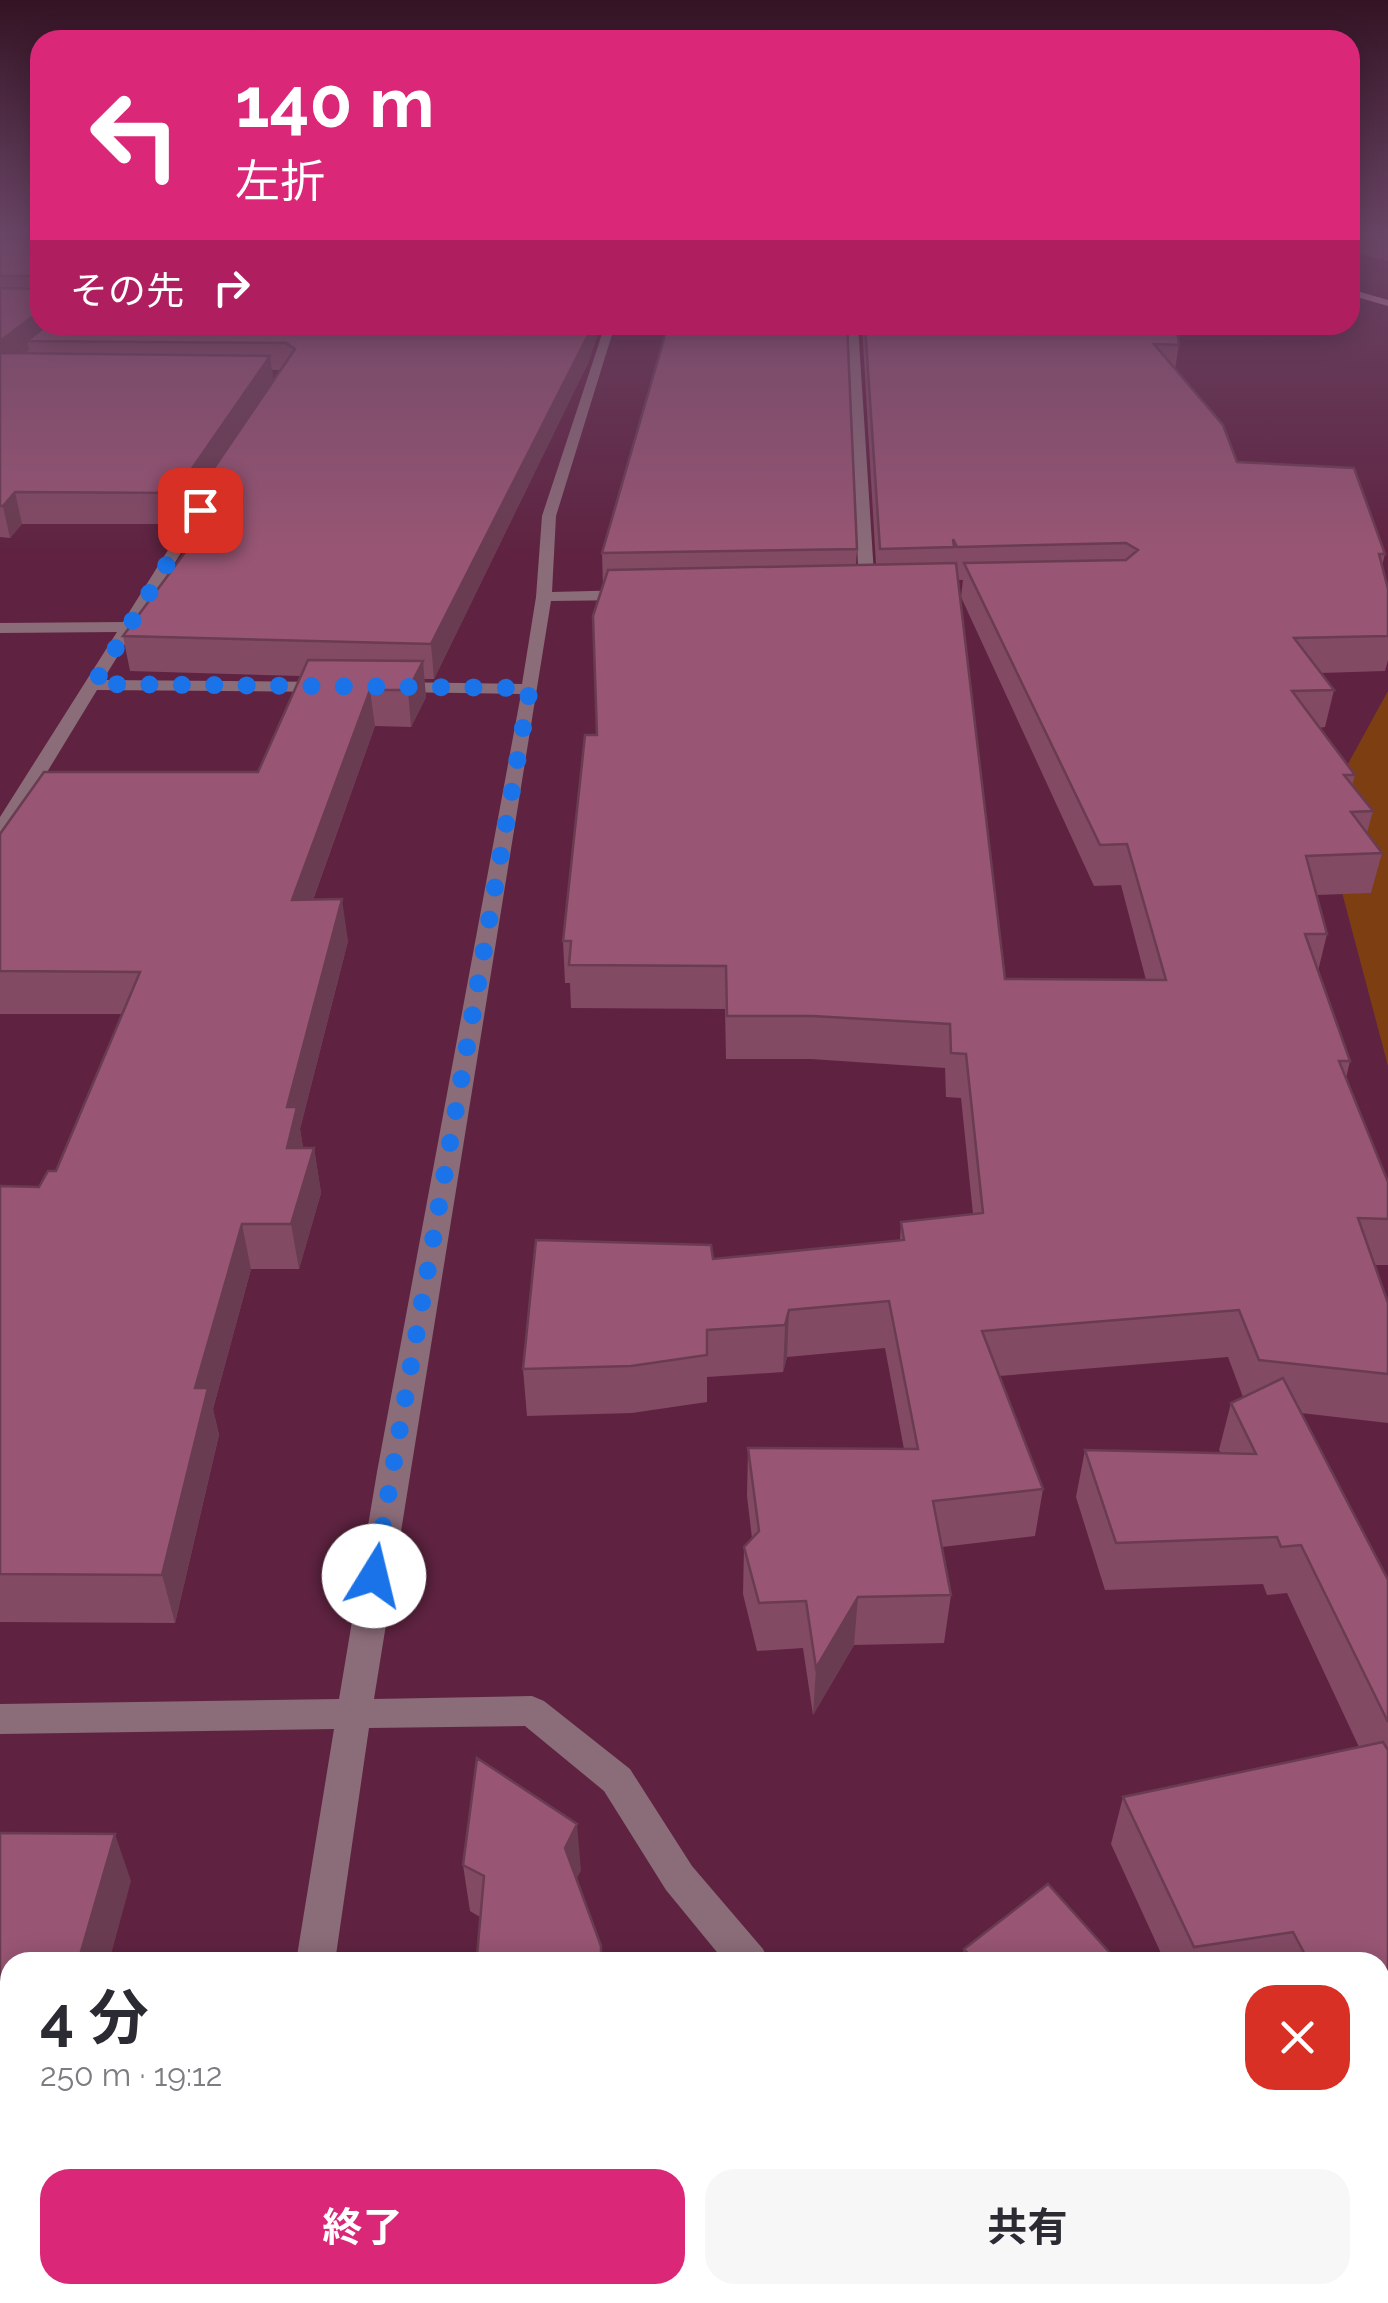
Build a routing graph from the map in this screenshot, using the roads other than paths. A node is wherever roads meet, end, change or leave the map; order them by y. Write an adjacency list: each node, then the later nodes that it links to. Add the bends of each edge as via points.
1 (605, 340): 8 (street, via 548,516)
2 (854, 340): 5 (street)
3 (226, 468): 9 (street)
4 (849, 590): 5 (street)
5 (866, 590): 6 (street)
6 (886, 590)
7 (641, 595): 8 (street)
8 (544, 597): 14 (street)
9 (130, 626): 10 (street); 11 (street)
10 (0, 628)
11 (94, 684): 12 (street); 15 (street)
12 (352, 687)
13 (372, 687): 14 (street)
14 (530, 688): 16 (street)
15 (0, 833)
16 (351, 1716): 17 (street); 18 (street); 19 (street, via 532,1711 617,1780 678,1878)
17 (0, 1718)
18 (316, 1952)
19 (741, 1952)

